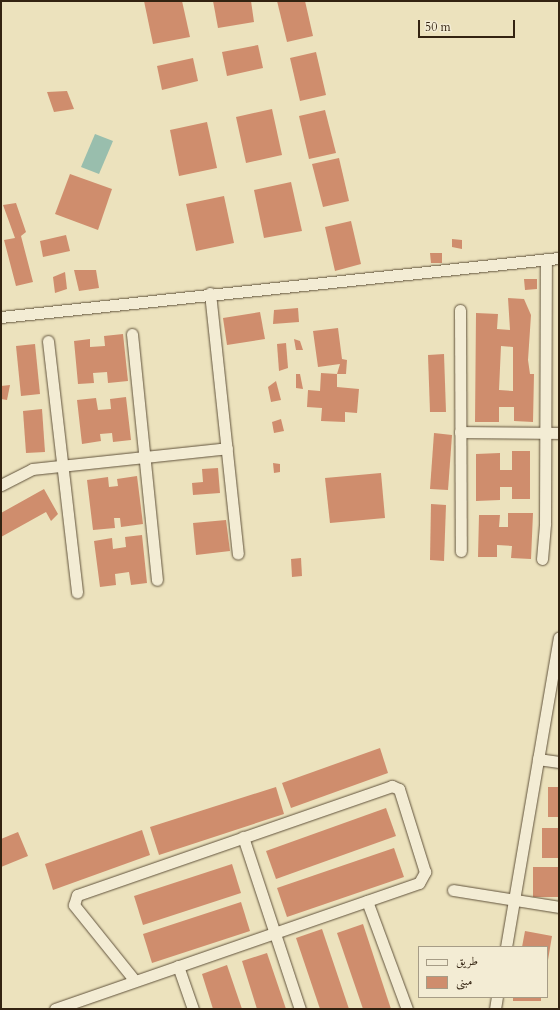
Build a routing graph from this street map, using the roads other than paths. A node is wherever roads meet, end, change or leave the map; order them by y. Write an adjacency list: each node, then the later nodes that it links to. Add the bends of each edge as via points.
1 (559, 258): 2 (street)
2 (546, 259): 3 (street); 9 (street)
3 (210, 293): 5 (street); 11 (street)
4 (460, 310): 8 (street)
5 (1, 317)
6 (132, 334): 12 (street)
7 (48, 341): 13 (street)
8 (460, 432): 9 (street); 15 (street)
9 (544, 432): 10 (street); 17 (street)
10 (559, 432)
11 (227, 448): 12 (street); 16 (street)
12 (145, 456): 13 (street); 18 (street)
13 (62, 465): 14 (street, via 25,472); 19 (street)
14 (1, 485)
15 (461, 551)
16 (238, 553)
17 (542, 559)
18 (157, 580)
19 (77, 592)
20 (559, 637): 21 (street)
21 (538, 759): 22 (street); 25 (street)
22 (559, 762)
23 (243, 838): 26 (street, via 396,786 425,875 419,883); 28 (street); 31 (street, via 75,898 74,905)
24 (453, 890): 25 (street)
25 (514, 900): 27 (street); 29 (street)
26 (367, 901): 28 (street); 36 (street)
27 (559, 907)
28 (274, 933): 30 (street); 35 (street)
29 (506, 946)
30 (178, 966): 31 (street); 34 (street)
31 (135, 981): 33 (street)
32 (497, 998): 37 (street)
33 (55, 1009)
34 (193, 1009)
35 (300, 1009)
36 (407, 1009)
37 (495, 1009)

